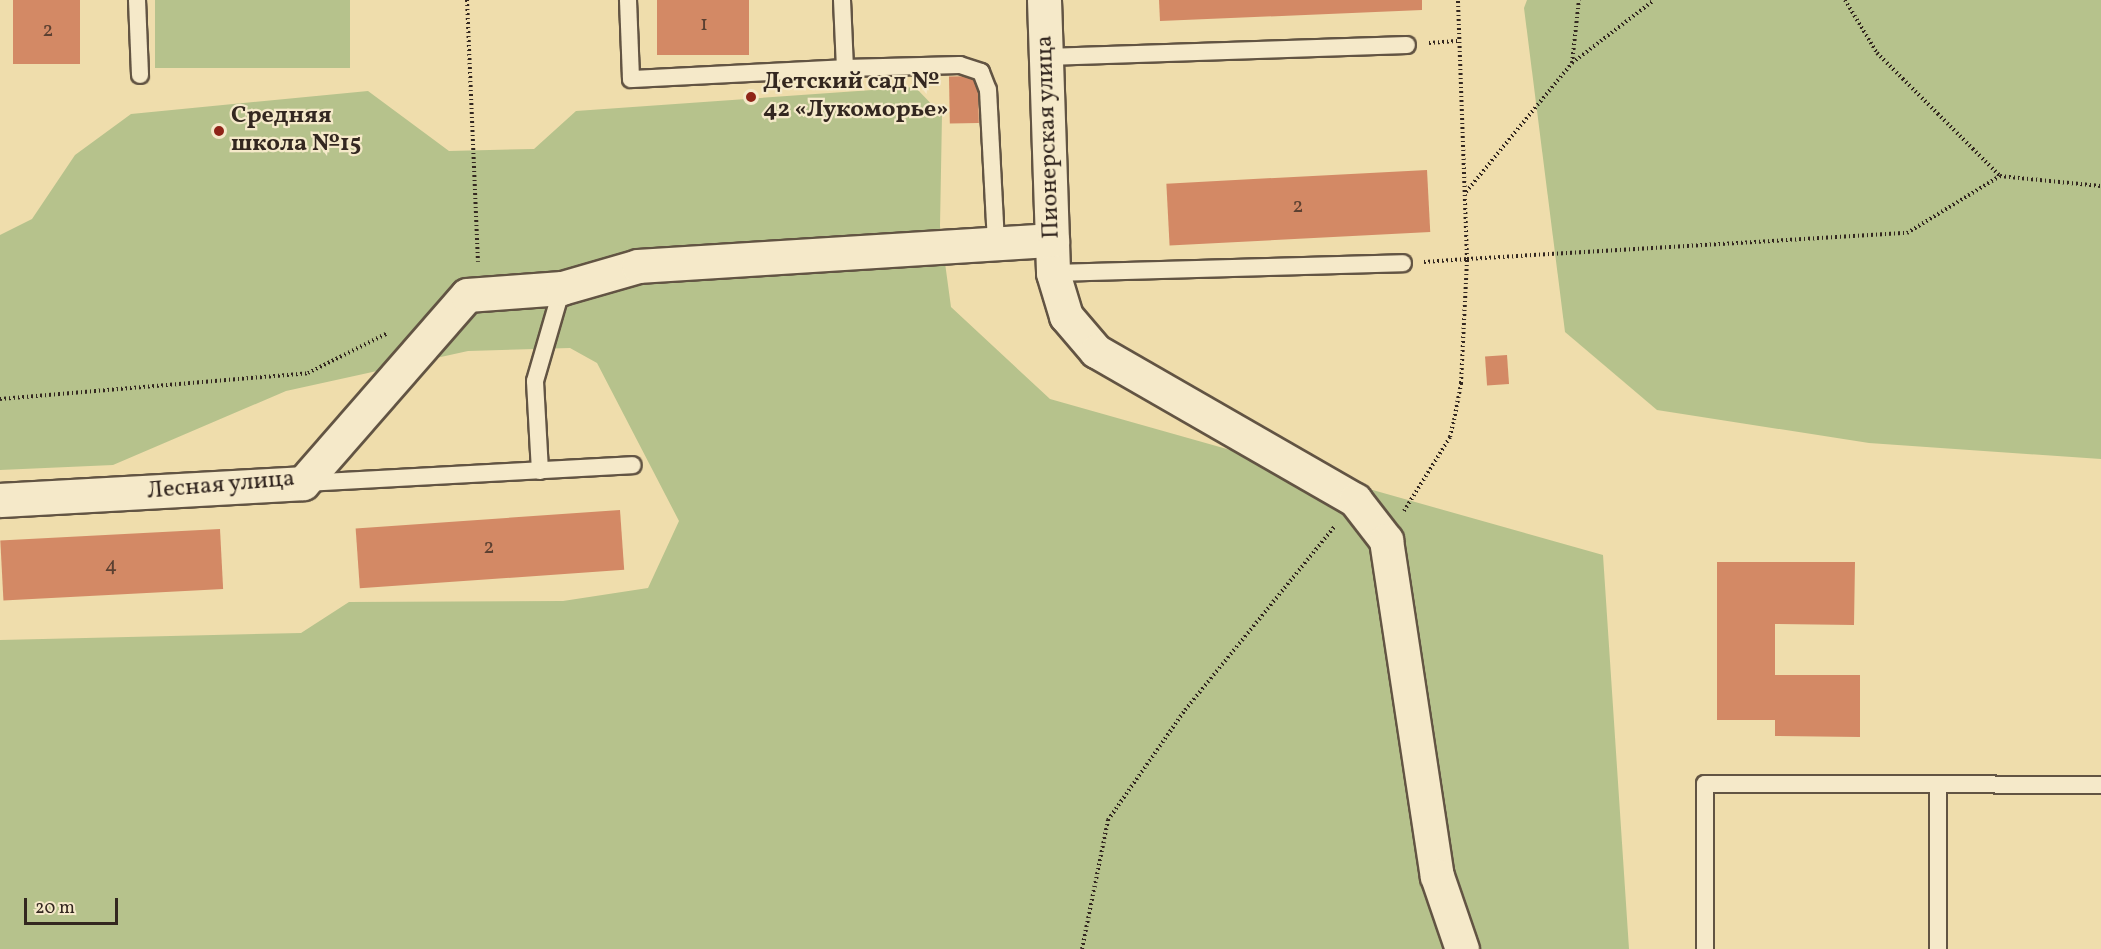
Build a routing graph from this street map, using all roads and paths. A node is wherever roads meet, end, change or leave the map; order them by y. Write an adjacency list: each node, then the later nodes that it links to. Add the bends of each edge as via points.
1 (137, 0): 15 (lane)
2 (467, 0): 25 (path)
3 (628, 0): 14 (lane, via 631,79)
4 (842, 0): 14 (lane)
5 (1044, 0): 12 (street, Пионерская улица)
6 (1458, 0): 10 (path)
7 (1579, 0): 13 (path)
8 (1654, 0): 13 (path)
9 (1845, 0): 16 (path, via 1877,53)
10 (1460, 41): 11 (path); 18 (path)
11 (1407, 45): 12 (lane)
12 (1047, 57): 19 (street, Пионерская улица)
13 (1572, 63): 18 (path)
14 (845, 68): 20 (lane, via 960,65 981,72 988,90)
15 (140, 75)
16 (2000, 177): 17 (path); 21 (path, via 1907,232)
17 (2101, 186)
18 (1466, 192): 21 (path)
19 (1052, 240): 20 (street); 23 (street, Пионерская улица)
20 (996, 243): 24 (street, via 638,266)
21 (1467, 260): 22 (path); 33 (path, via 1459,399 1450,437)
22 (1403, 263): 23 (lane)
23 (1053, 273): 32 (street, Пионерская улица, via 1066,316 1096,351)
24 (562, 288): 25 (street); 29 (lane, via 535,381)
25 (473, 294): 30 (street, Лесная улица)
26 (393, 331): 27 (path, via 308,373)
27 (0, 399)
28 (633, 465): 29 (lane)
29 (540, 471): 30 (lane)
30 (303, 483): 31 (street, Лесная улица)
31 (0, 500)
32 (1355, 500): 33 (street); 36 (path, via 1185,710 1108,820)
33 (1386, 540): 37 (street, via 1437,876)
34 (1938, 785): 35 (lane); 38 (lane, via 1705,784); 39 (lane)
35 (2101, 785)
36 (1082, 949)
37 (1462, 949)
38 (1705, 949)
39 (1938, 949)

